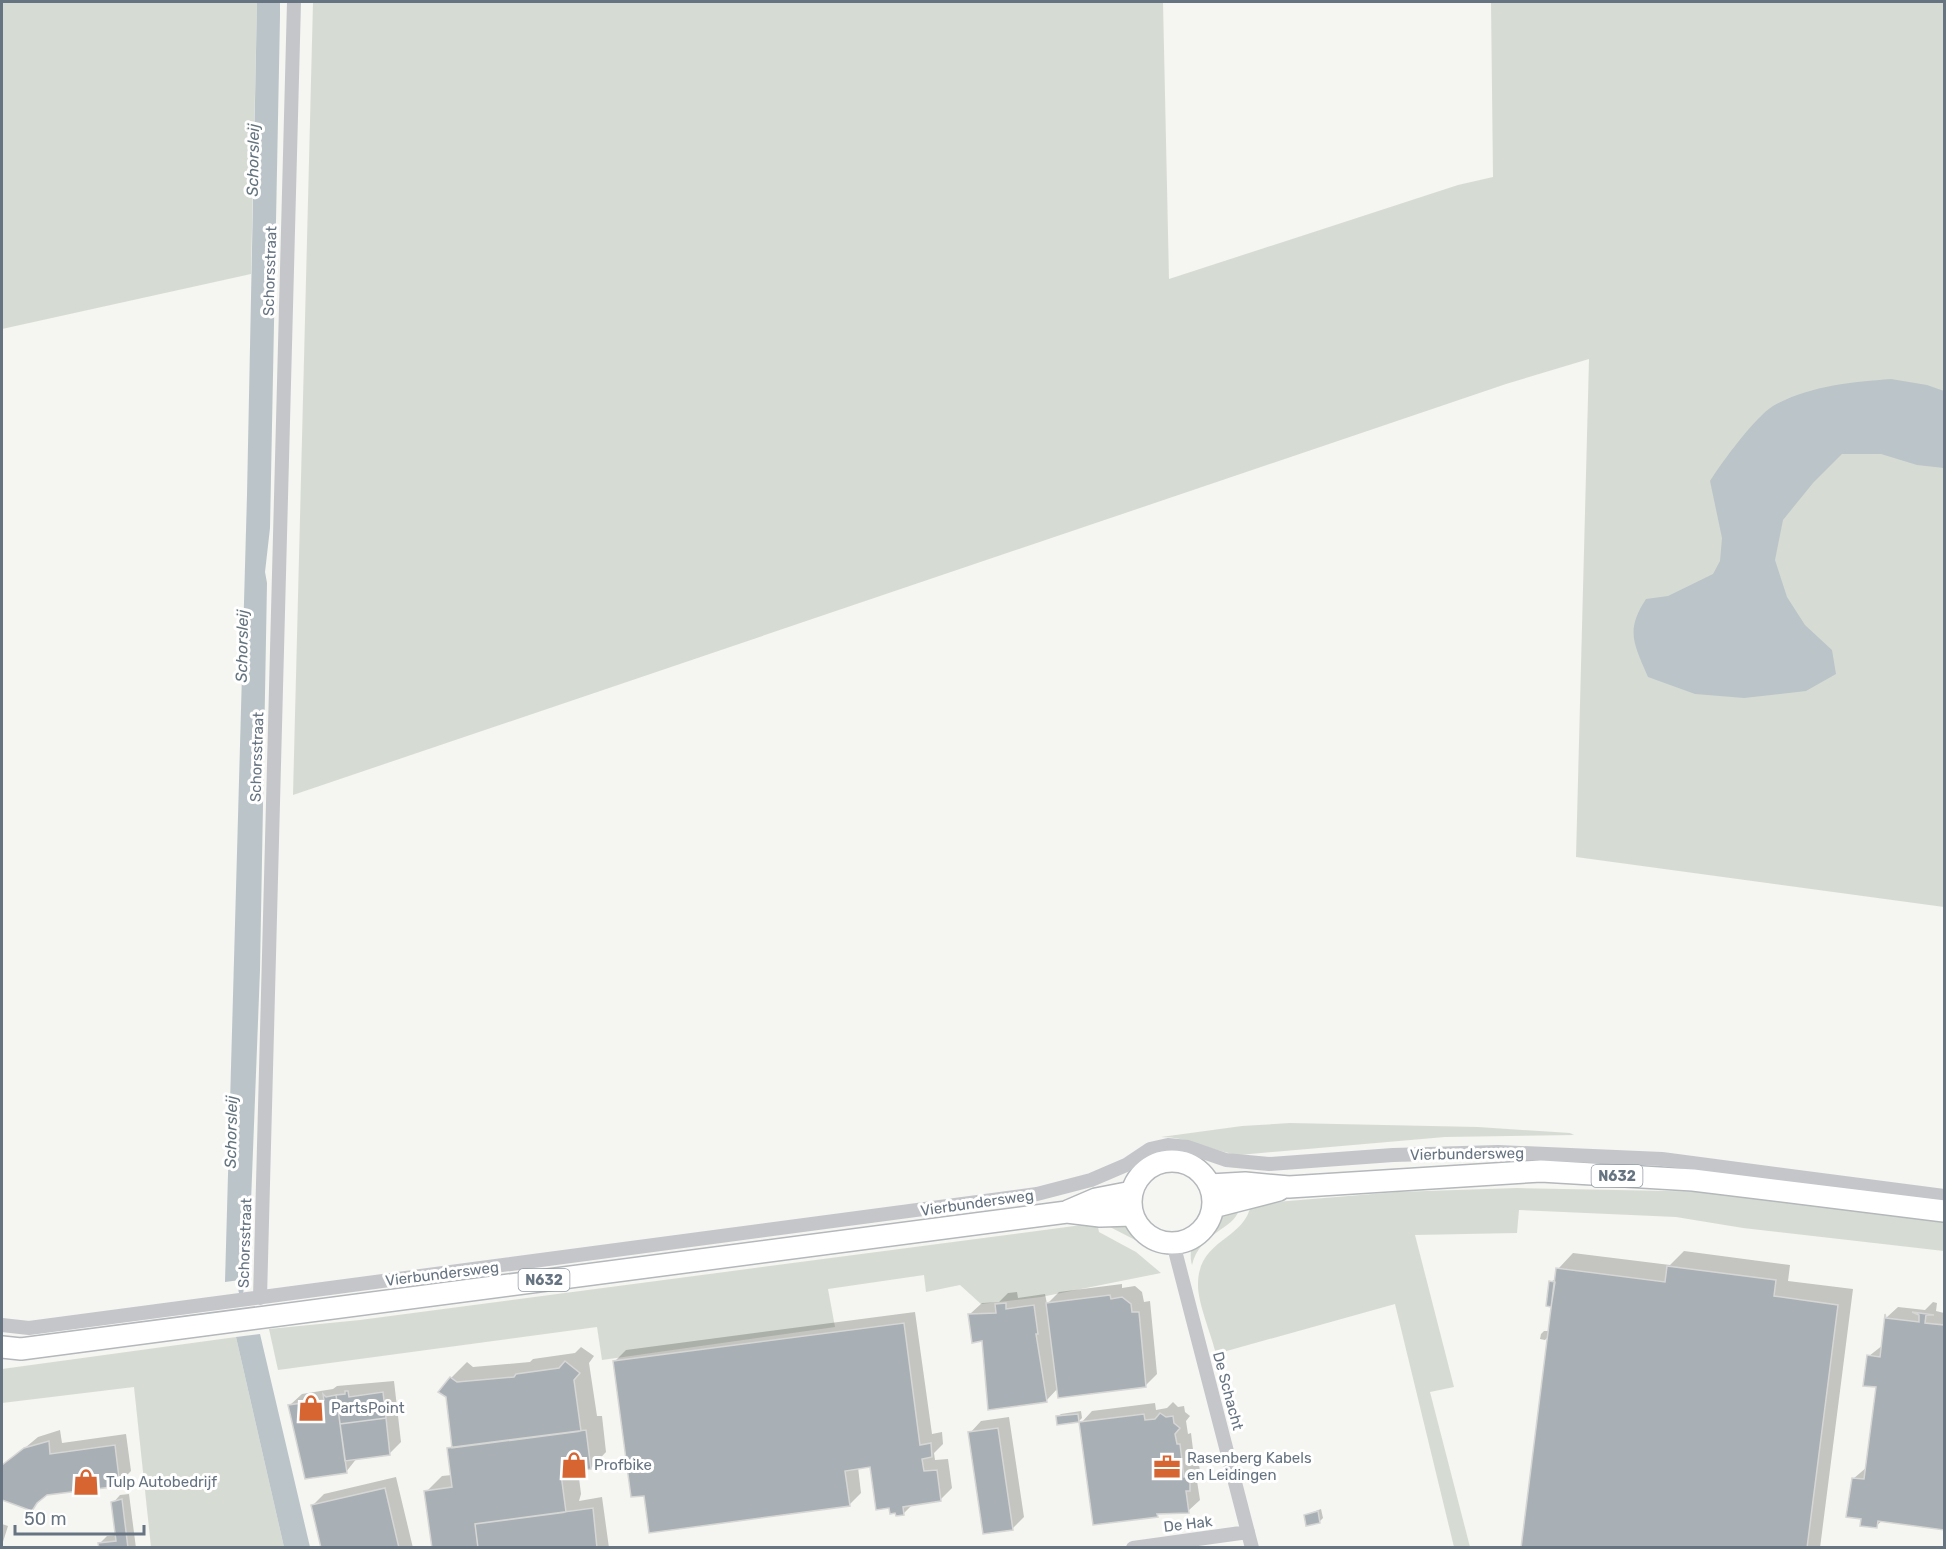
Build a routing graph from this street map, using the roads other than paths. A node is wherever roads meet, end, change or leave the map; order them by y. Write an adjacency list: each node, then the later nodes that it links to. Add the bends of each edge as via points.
1 (294, 2): 13 (street, Schorsstraat)
2 (1210, 1185): 3 (main road, Vierbundersweg / N632); 4 (main road, via 1190,1164 1162,1162 1148,1168); 7 (main road)
3 (1289, 1187): 5 (main road, Vierbundersweg / N632, via 1540,1171); 7 (main road, Vierbundersweg / N632)
4 (1132, 1191): 9 (main road, Vierbundersweg / N632, via 1096,1199); 10 (main road)
5 (1877, 1195): 6 (street, Vierbundersweg); 8 (main road, Vierbundersweg / N632); 12 (street, Vierbundersweg, via 1640,1158 1498,1152 1269,1164 1226,1160 1168,1144 1150,1149 1126,1165 1091,1180 1038,1194)
6 (1944, 1196)
7 (1213, 1207): 11 (main road, via 1200,1232)
8 (1944, 1211)
9 (1067, 1212): 10 (main road, Vierbundersweg / N632); 12 (main road, Vierbundersweg / N632)
10 (1132, 1215): 11 (main road, via 1148,1236)
11 (1173, 1243): 17 (street, De Schacht)
12 (730, 1246): 13 (street, Vierbundersweg); 15 (main road, Vierbundersweg / N632)
13 (260, 1298): 14 (street, Vierbundersweg, via 29,1328)
14 (2, 1325)
15 (11, 1348): 16 (main road, Vierbundersweg / N632)
16 (2, 1358)
17 (1248, 1532): 18 (street, De Hak); 19 (street, De Schacht)
18 (1133, 1548)
19 (1252, 1548)

